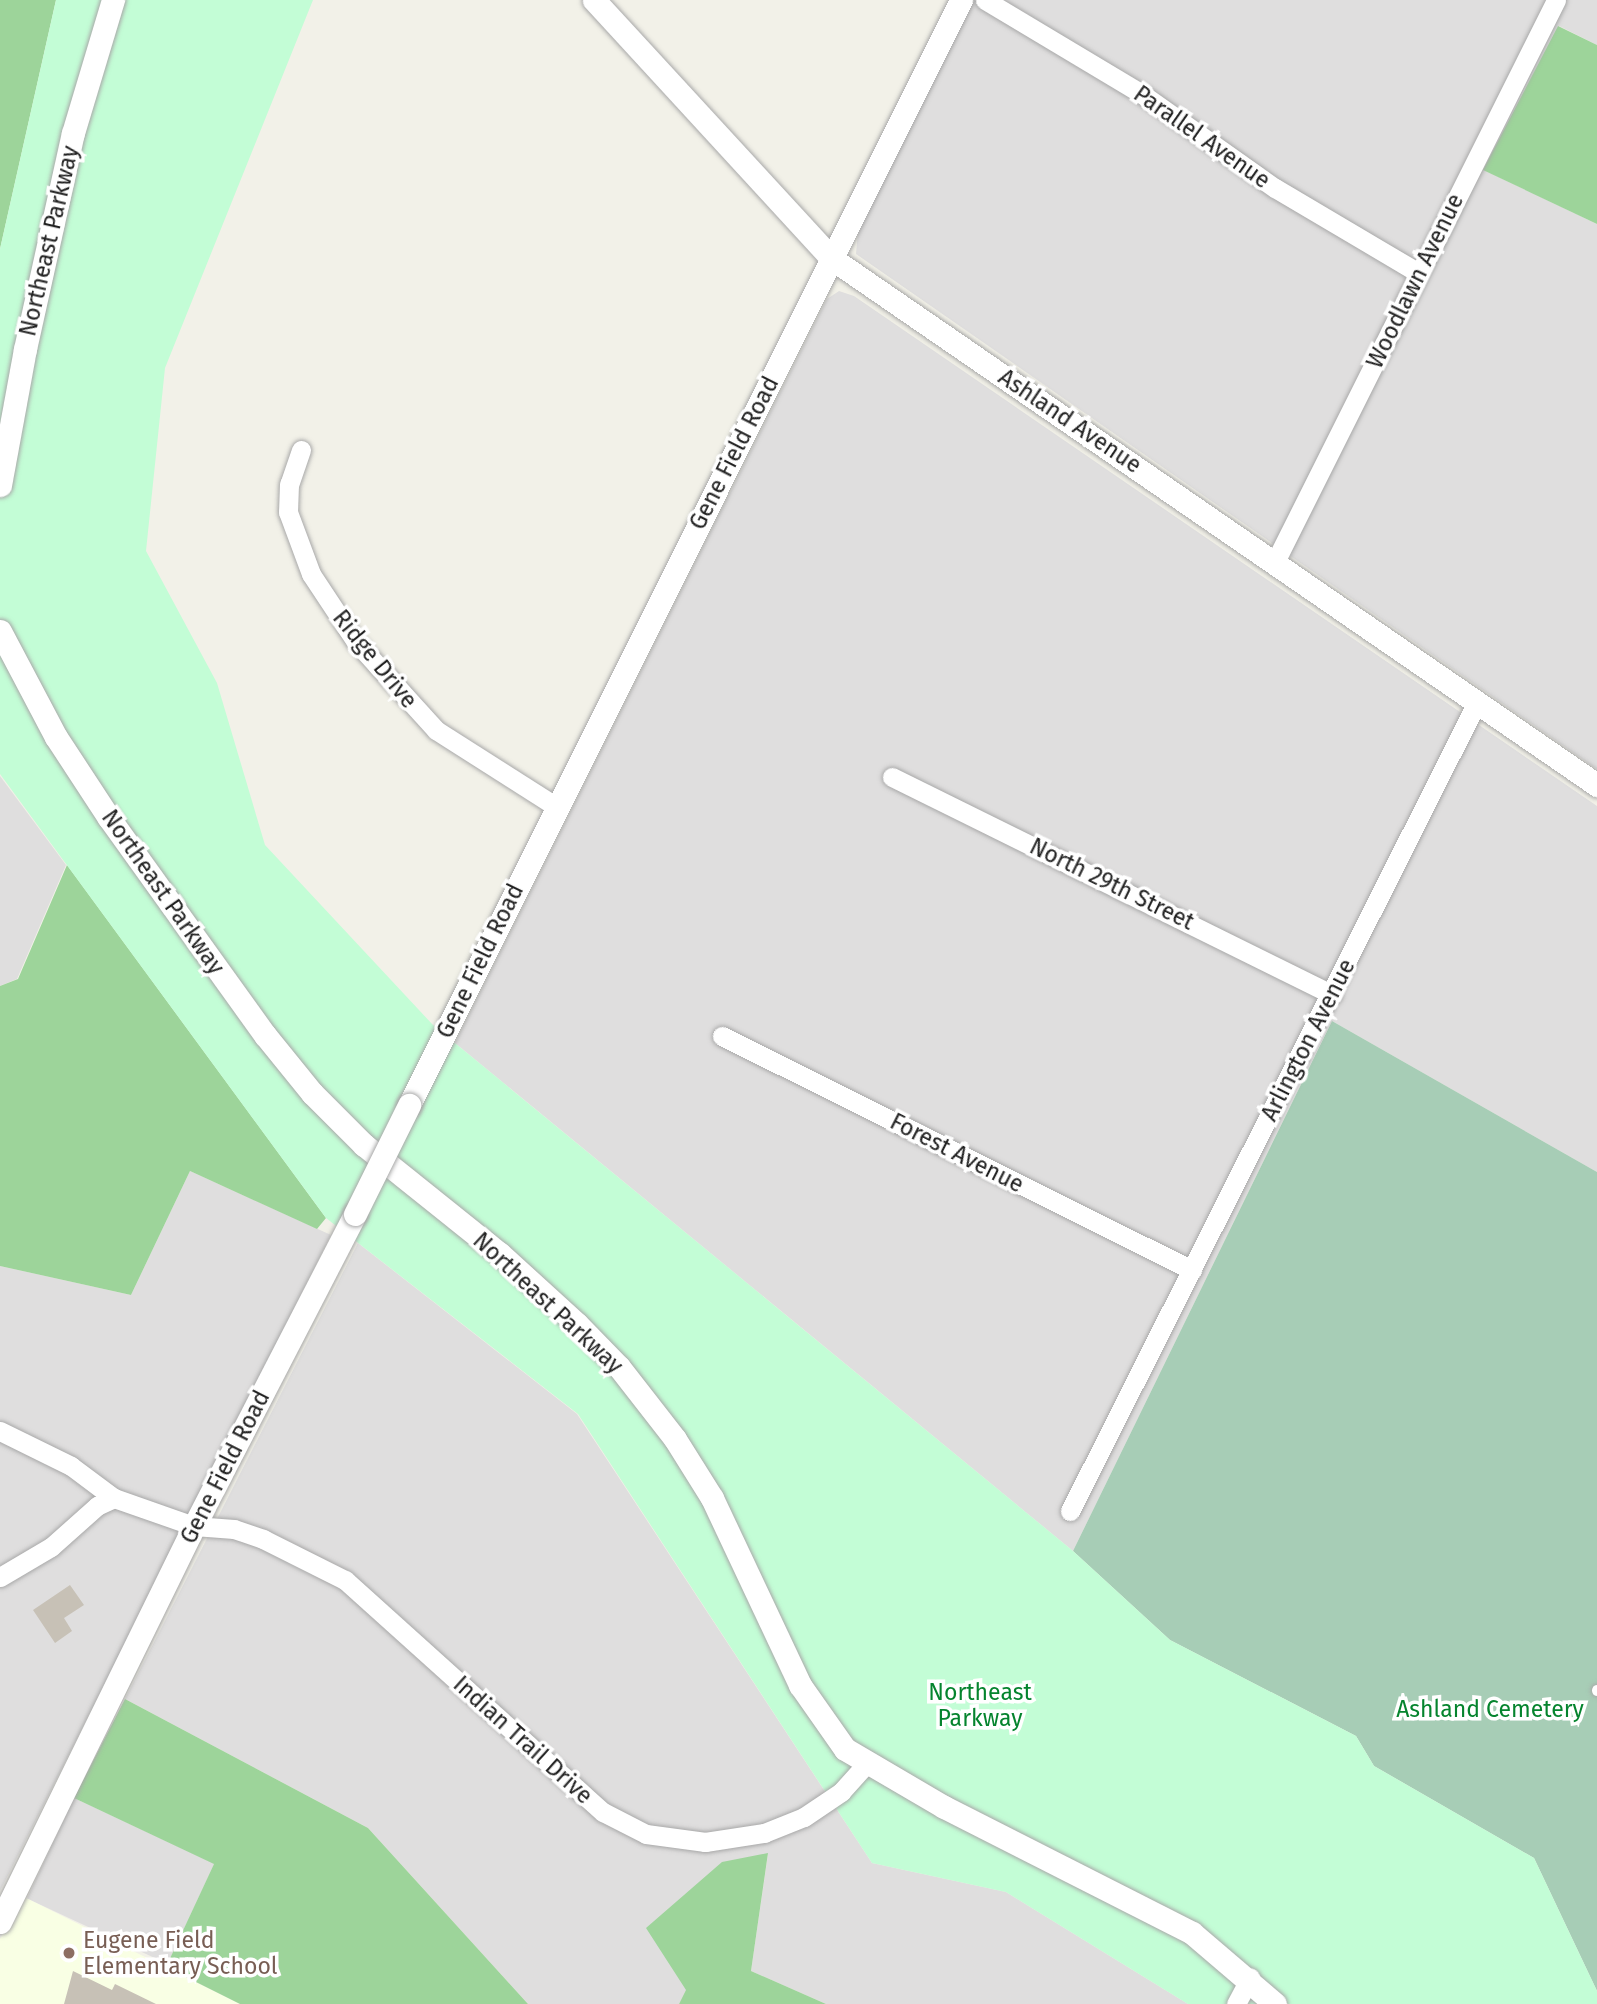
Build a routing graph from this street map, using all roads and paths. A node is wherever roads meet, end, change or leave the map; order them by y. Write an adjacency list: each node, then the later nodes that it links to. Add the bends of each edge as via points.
1 (113, 0): 9 (street, Northeast Parkway, via 73,133)
2 (594, 0): 6 (street, Ashland Avenue)
3 (961, 0): 6 (street, Gene Field Road)
4 (985, 0): 7 (street, Parallel Avenue, via 1142,94 1275,188)
5 (1556, 0): 7 (street, Woodlawn Avenue)
6 (831, 258): 10 (street, Ashland Avenue); 15 (street, Gene Field Road)
7 (1419, 272): 10 (street, Woodlawn Avenue)
8 (301, 450): 15 (street, Ridge Drive, via 289,484 288,512 312,574 356,642 436,730)
9 (0, 485)
10 (1275, 562): 12 (street, Ashland Avenue)
11 (0, 631): 24 (street, Northeast Parkway, via 56,737 109,818 312,1093 364,1145 577,1324 619,1367 676,1439 712,1498 800,1685 837,1739)
12 (1477, 702): 14 (street, Ashland Avenue); 16 (street, Arlington Avenue)
13 (892, 777): 16 (street, North 29th Street)
14 (1597, 785)
15 (557, 807): 22 (street, Gene Field Road, bridge)
16 (1332, 994): 18 (street, Arlington Avenue)
17 (722, 1036): 18 (street, Forest Avenue)
18 (1192, 1270): 21 (street, Arlington Avenue)
19 (0, 1431): 20 (street, Indian Trail Drive, via 71,1466)
20 (114, 1498): 22 (street, Indian Trail Drive); 23 (street, via 97,1506 51,1547)
21 (1070, 1511)
22 (194, 1526): 24 (street, Indian Trail Drive, via 234,1529 263,1539 345,1580 603,1812 646,1835 705,1842 764,1833 804,1817 841,1792); 25 (street, Gene Field Road)
23 (0, 1577)
24 (866, 1764): 26 (street, Northeast Parkway, via 1161,1915)
25 (0, 1922)
26 (1250, 1978): 27 (street); 28 (street, Northeast Parkway)
27 (1236, 2004)
28 (1275, 2004)

